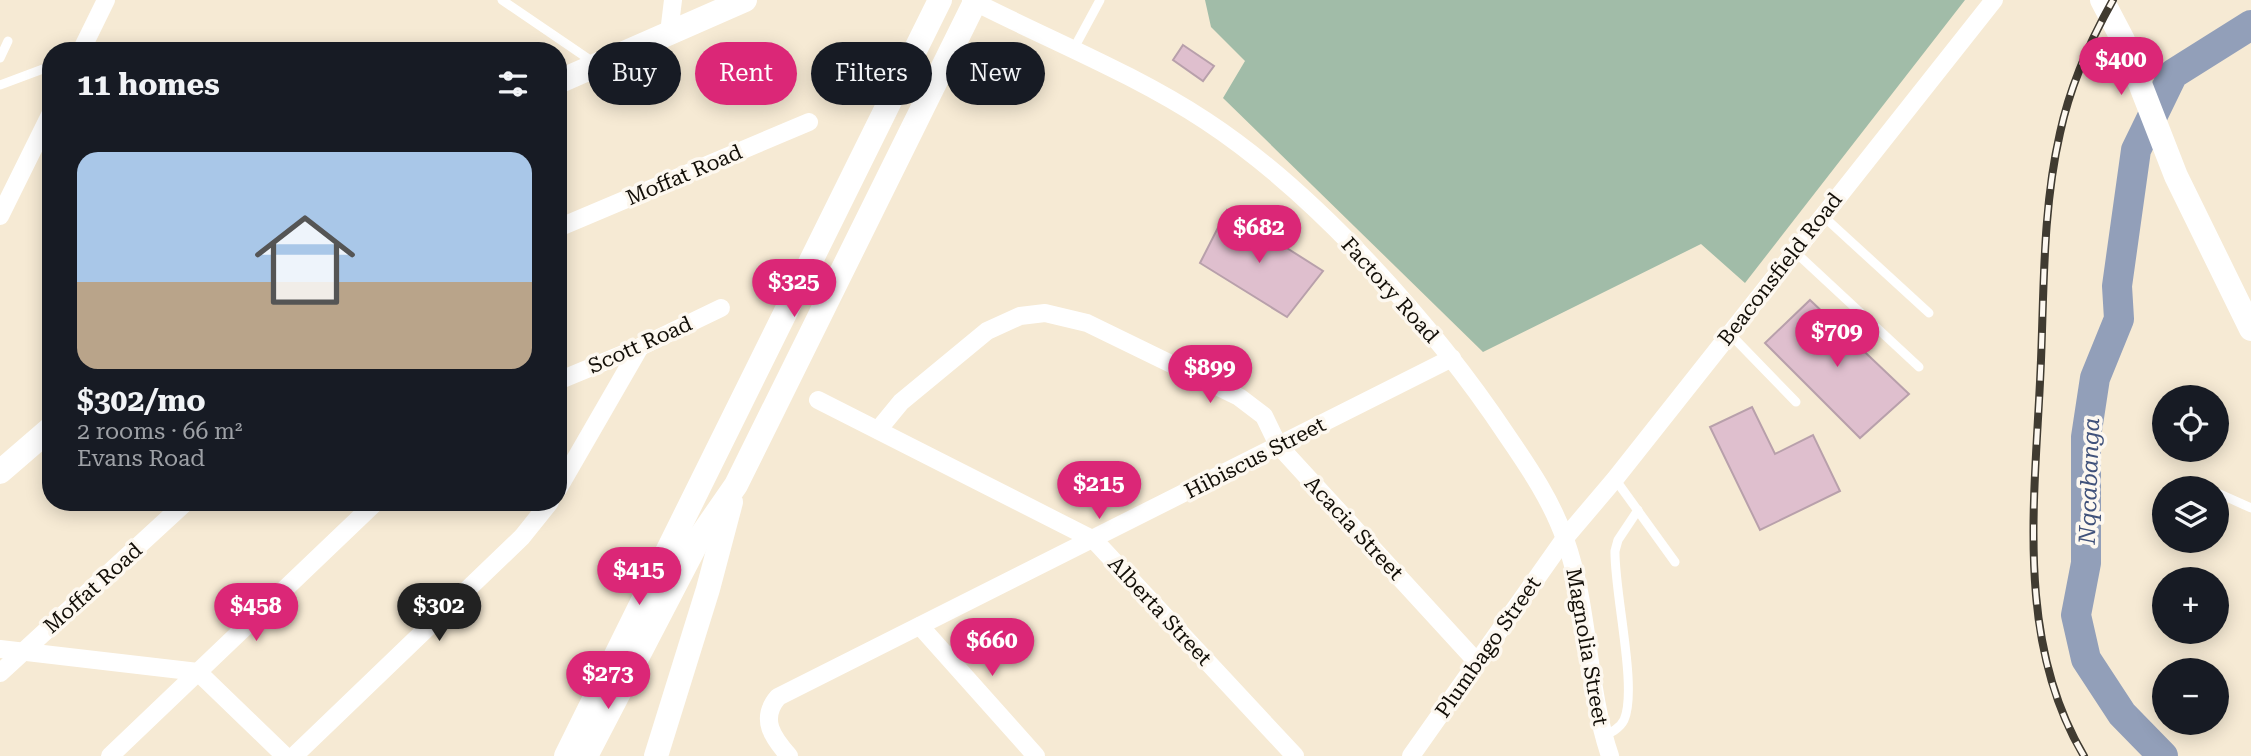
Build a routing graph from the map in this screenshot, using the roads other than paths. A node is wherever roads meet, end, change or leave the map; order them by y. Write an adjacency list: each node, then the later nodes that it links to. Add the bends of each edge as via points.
1 (106, 0): 12 (street)
2 (502, 0): 13 (lane)
3 (673, 0): 10 (street)
4 (746, 0): 10 (main road)
5 (940, 0): 56 (main road)
6 (973, 0): 16 (street, Factory Road); 45 (main road)
7 (1100, 0): 16 (lane)
8 (1994, 0): 25 (street, Beaconsfield Road)
9 (2102, 0): 31 (main road, via 2123,40 2176,176)
10 (670, 33): 14 (main road)
11 (8, 41): 17 (lane)
12 (85, 42)
13 (563, 42)
14 (649, 42)
15 (567, 44): 18 (lane)
16 (1073, 50): 34 (street, Factory Road, via 1204,120 1276,174 1368,264)
17 (0, 58)
18 (588, 59)
19 (42, 69): 22 (lane)
20 (588, 69): 21 (main road)
21 (567, 78)
22 (0, 85)
23 (809, 122): 27 (street, Moffat Road)
24 (42, 131): 26 (street)
25 (1821, 215): 28 (street, Beaconsfield Road); 30 (lane)
26 (0, 216)
27 (567, 224)
28 (1793, 250): 32 (street, Beaconsfield Road); 35 (lane)
29 (721, 308): 33 (street, Scott Road)
30 (1929, 313)
31 (2251, 330)
32 (1730, 334): 38 (lane); 44 (street, Beaconsfield Road)
33 (640, 347): 36 (street, Scott Road); 43 (street)
34 (1452, 358): 41 (street, Hibiscus Street); 52 (street, Factory Road, via 1522,458)
35 (1919, 367)
36 (567, 377)
37 (818, 400): 39 (street, Alberta Street)
38 (1796, 402)
39 (878, 430): 41 (street, Acacia Street, via 901,402 987,331 1020,316 1045,313 1087,323 1239,397 1264,416); 53 (street, Alberta Street)
40 (42, 436): 42 (main road)
41 (1278, 445): 53 (street, Hibiscus Street); 59 (street, Acacia Street)
42 (0, 472)
43 (567, 473)
44 (1615, 479): 48 (lane); 52 (street, Beaconsfield Road)
45 (736, 485): 69 (main road, via 700,537); 70 (main road)
46 (2229, 498): 47 (lane)
47 (2251, 508)
48 (1638, 510): 54 (lane); 62 (lane, via 1615,551 1628,672 1626,715 1619,727)
49 (176, 511): 58 (street, Moffat Road)
50 (367, 511): 60 (street)
51 (543, 511): 66 (street, via 522,537)
52 (1565, 538): 59 (street, Plumbago Street); 62 (street, Magnolia Street, via 1578,583)
53 (1094, 540): 55 (street, Hibiscus Street); 72 (street, Alberta Street)
54 (1675, 562)
55 (920, 626): 63 (street, Hibiscus Street, via 778,697 771,705 769,728); 71 (street)
56 (622, 644): 67 (main road); 68 (main road)
57 (0, 649): 58 (street)
58 (23, 652): 60 (street); 61 (street, Moffat Road)
59 (1476, 661): 73 (street, Plumbago Street)
60 (198, 672): 64 (street); 65 (street)
61 (0, 673)
62 (1604, 736): 74 (street, Magnolia Street)
63 (788, 755)
64 (110, 756)
65 (285, 756)
66 (294, 756)
67 (555, 756)
68 (566, 756)
69 (586, 756)
70 (656, 756)
71 (1036, 756)
72 (1295, 756)
73 (1412, 756)
74 (1610, 756)

